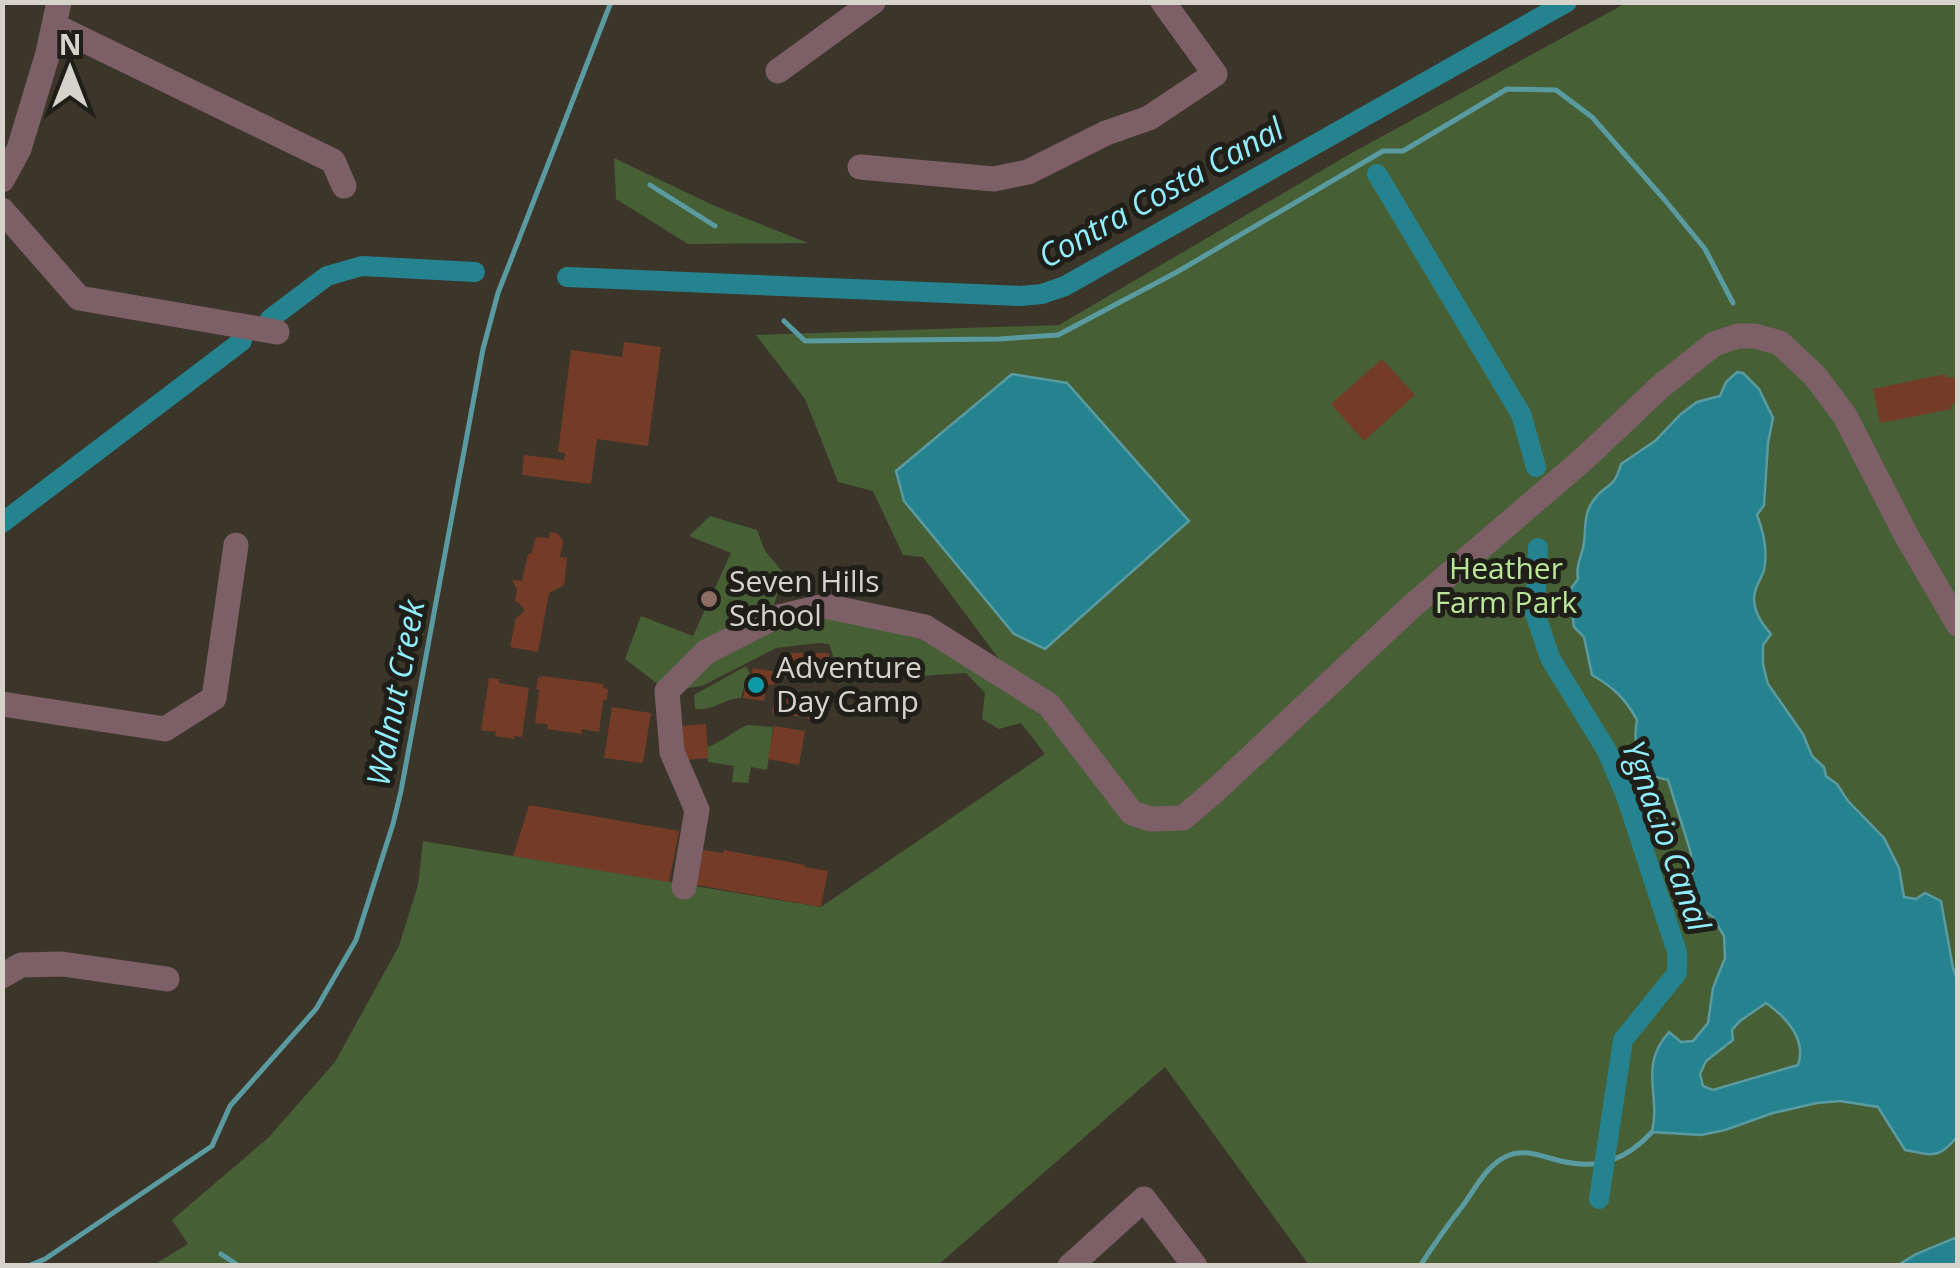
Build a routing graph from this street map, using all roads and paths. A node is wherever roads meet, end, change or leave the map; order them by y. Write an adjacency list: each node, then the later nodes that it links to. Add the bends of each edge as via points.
1 (873, 2): 4 (street)
2 (1163, 2): 5 (street, via 1215,74 1148,118 1028,172 994,178)
3 (57, 14): 6 (street, via 19,149); 7 (street, via 333,161)
4 (778, 71)
5 (860, 167)
6 (2, 180)
7 (344, 186)
8 (2, 210): 9 (street, via 79,298)
9 (267, 331)
10 (236, 545): 12 (street, via 214,698 165,730)
11 (1958, 624): 13 (street, via 1825,389 1780,343 1738,336 1714,344 1660,387 1182,818 1132,813 1049,705 925,627 825,606 770,619 706,652 667,691 672,752 697,810)
12 (2, 704)
13 (684, 887)
14 (2, 976): 15 (street, via 21,965 62,964)
15 (167, 979)
16 (1070, 1266): 17 (street, via 1144,1200)
17 (1196, 1266)

